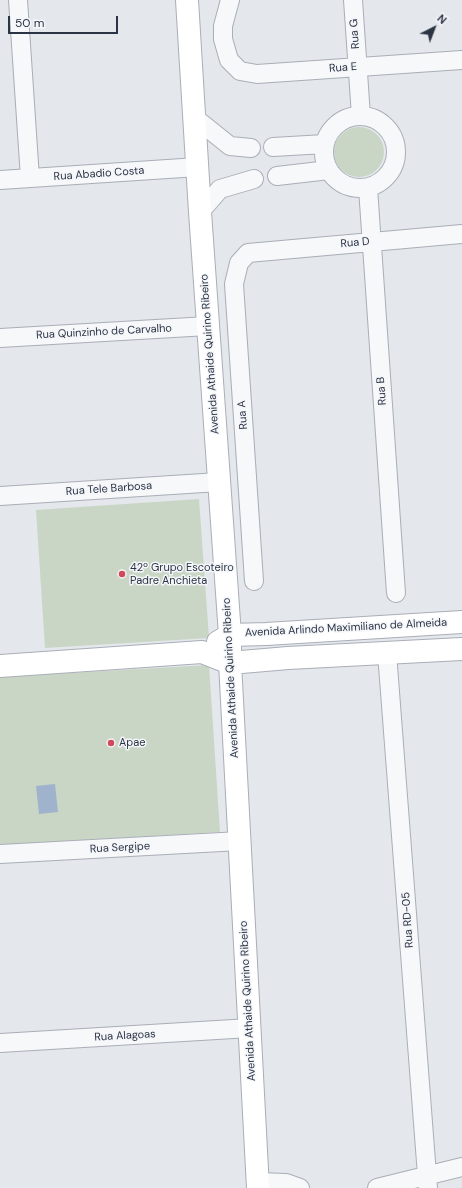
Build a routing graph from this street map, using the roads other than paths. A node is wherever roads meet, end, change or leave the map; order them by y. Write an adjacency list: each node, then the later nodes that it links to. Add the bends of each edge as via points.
1 (18, 0): 15 (street)
2 (188, 0): 8 (street, Avenida Athaide Quirino Ribeiro)
3 (230, 0): 6 (street, Rua E, via 223,26 223,40 229,60 240,71 257,74)
4 (353, 0): 6 (street, Rua G)
5 (462, 60): 6 (street, Rua E)
6 (358, 67): 7 (street, Rua G)
7 (361, 116): 9 (street, via 349,118 338,124); 18 (street, via 374,119 385,126 396,149 395,162 389,174 380,183)
8 (195, 118): 11 (street, via 230,146); 12 (street, Avenida Athaide Quirino Ribeiro)
9 (325, 144): 10 (street); 13 (street, via 325,162)
10 (273, 147)
11 (251, 148)
12 (198, 167): 15 (street, Rua Abadio Costa); 19 (street, Avenida Athaide Quirino Ribeiro)
13 (329, 170): 14 (street); 18 (street, via 336,179 346,185)
14 (277, 176)
15 (30, 178): 17 (street, Rua Abadio Costa)
16 (254, 179): 19 (street, via 220,189)
17 (0, 180)
18 (368, 188): 21 (street, Rua B)
19 (200, 212): 23 (street, Avenida Athaide Quirino Ribeiro)
20 (462, 234): 21 (street, Rua D)
21 (371, 242): 22 (street, Rua D); 28 (street, Rua B)
22 (248, 253): 27 (street, Rua A, via 239,263 234,284)
23 (208, 326): 24 (street, Rua Quinzinho de Carvalho); 25 (street, Avenida Athaide Quirino Ribeiro)
24 (0, 338)
25 (219, 482): 26 (street, Rua Tele Barbosa); 31 (street, Avenida Athaide Quirino Ribeiro)
26 (0, 496)
27 (254, 581)
28 (396, 593)
29 (462, 622): 30 (street, Avenida Arlindo Maximiliano de Almeida)
30 (266, 634): 31 (street, Avenida Arlindo Maximiliano de Almeida); 35 (street)
31 (230, 635): 33 (street); 36 (street, Avenida Athaide Quirino Ribeiro)
32 (462, 649): 34 (street)
33 (202, 652): 36 (street); 37 (street)
34 (387, 653): 35 (street); 43 (street, Rua RD-05)
35 (269, 660): 36 (street)
36 (230, 663): 38 (street, Avenida Athaide Quirino Ribeiro)
37 (0, 666)
38 (240, 841): 39 (street, Rua Sergipe); 40 (street, Avenida Athaide Quirino Ribeiro)
39 (0, 854)
40 (250, 1028): 41 (street, Rua Alagoas); 44 (street, Avenida Athaide Quirino Ribeiro)
41 (0, 1043)
42 (462, 1167): 43 (street)
43 (428, 1181): 46 (street)
44 (258, 1185): 45 (street, via 286,1183)
45 (300, 1188)
46 (377, 1188)

